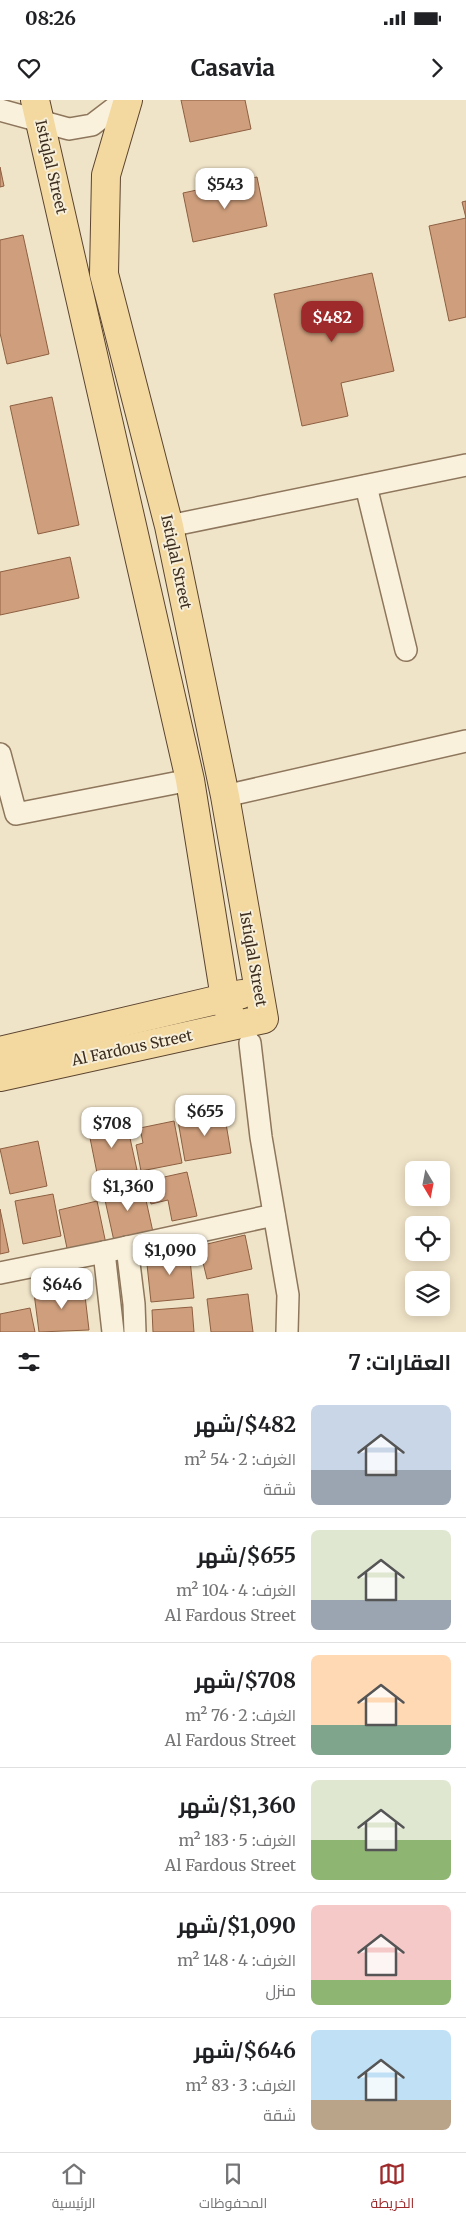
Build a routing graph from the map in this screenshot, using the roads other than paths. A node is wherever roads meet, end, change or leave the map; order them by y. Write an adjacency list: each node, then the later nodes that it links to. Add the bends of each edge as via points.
1 (126, 100): 3 (street, via 92,125 69,129); 6 (main road, Istiqlal Street, via 106,175 104,274)
2 (0, 110): 3 (street)
3 (38, 111): 10 (main road, Istiqlal Street)
4 (466, 465): 5 (street)
5 (366, 486): 6 (street); 7 (street)
6 (169, 526): 11 (main road, Istiqlal Street)
7 (406, 650)
8 (466, 741): 11 (street)
9 (0, 754): 10 (street, via 16,814)
10 (190, 780): 13 (main road, Istiqlal Street)
11 (225, 796): 12 (main road, Istiqlal Street)
12 (258, 990): 13 (main road, Al Fardous Street); 14 (main road, Istiqlal Street)
13 (225, 998): 15 (main road, Istiqlal Street); 16 (main road, Al Fardous Street)
14 (264, 1019): 15 (main road, Al Fardous Street)
15 (242, 1034): 17 (main road, Al Fardous Street); 18 (street)
16 (0, 1051)
17 (0, 1077)
18 (274, 1214): 19 (street); 24 (street, via 288,1295)
19 (127, 1247): 20 (street); 23 (street)
20 (104, 1252): 21 (street); 22 (street)
21 (0, 1273)
22 (113, 1332)
23 (135, 1332)
24 (287, 1332)

